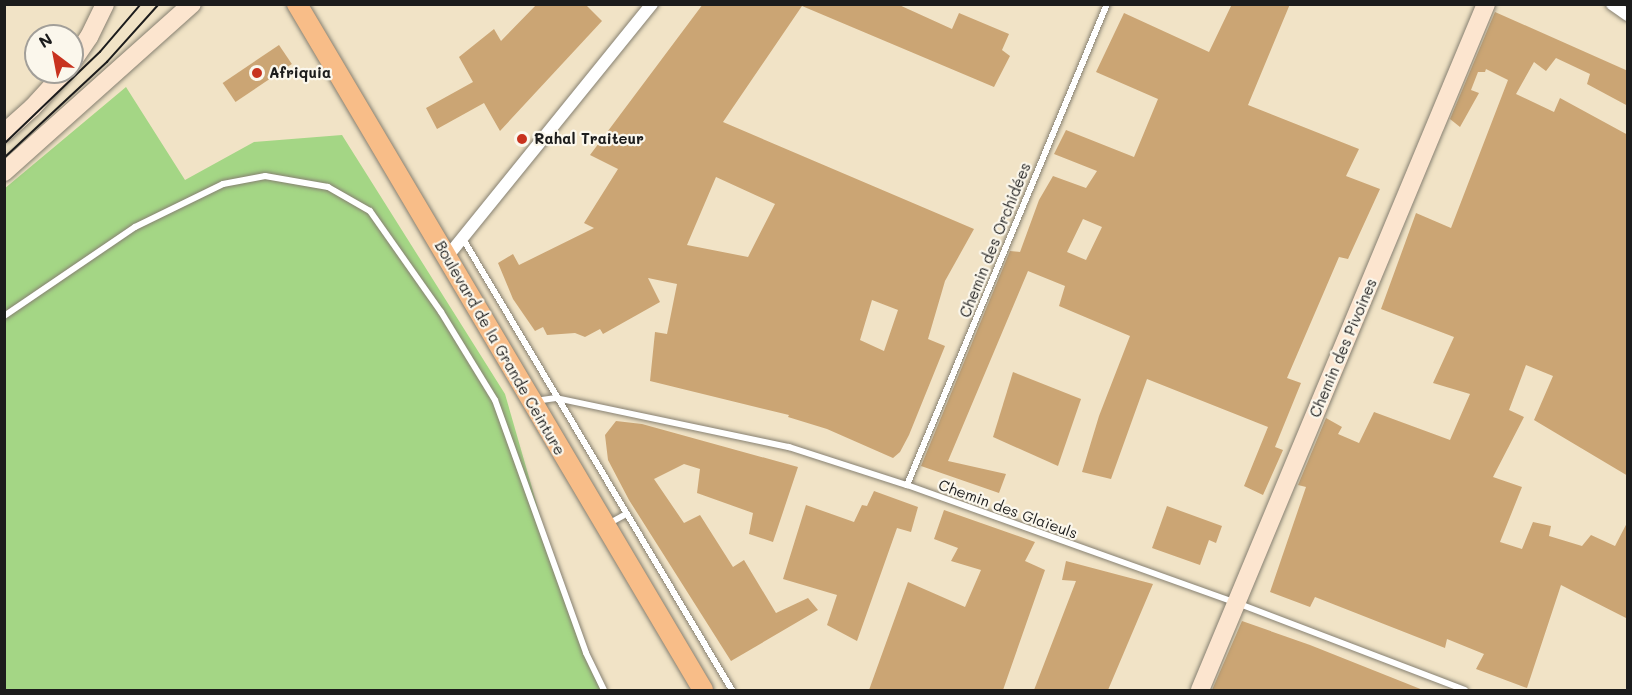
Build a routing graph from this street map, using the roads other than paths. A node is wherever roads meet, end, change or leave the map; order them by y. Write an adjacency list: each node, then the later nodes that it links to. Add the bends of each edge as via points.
1 (105, 4): 9 (street)
2 (192, 4): 12 (street)
3 (297, 4): 14 (main road, Boulevard de la Grande Ceinture)
4 (652, 4): 13 (street)
5 (1107, 4): 18 (lane, Chemin des Orchidées)
6 (1486, 4): 21 (street, Chemin des Pivoines)
7 (1611, 4): 8 (street)
8 (1628, 15)
9 (84, 44)
10 (54, 84): 11 (street)
11 (4, 133)
12 (4, 171)
13 (463, 239): 14 (street); 16 (lane)
14 (447, 257): 17 (main road, Boulevard de la Grande Ceinture)
15 (4, 316): 22 (lane, via 135,227 223,184 265,176 328,187 370,211 441,312 495,400 586,653)
16 (556, 398): 17 (lane, Chemin des Glaïeuls); 18 (lane, Chemin des Glaïeuls, via 789,447); 19 (lane)
17 (530, 401): 20 (main road, Boulevard de la Grande Ceinture)
18 (907, 485): 21 (lane, Chemin des Glaïeuls)
19 (626, 514): 20 (lane); 24 (lane)
20 (605, 526): 23 (main road, Boulevard de la Grande Ceinture)
21 (1237, 603): 25 (street, Chemin des Pivoines); 26 (lane, Chemin des Glaïeuls)
22 (604, 690)
23 (703, 690)
24 (732, 690)
25 (1200, 690)
26 (1465, 690)

